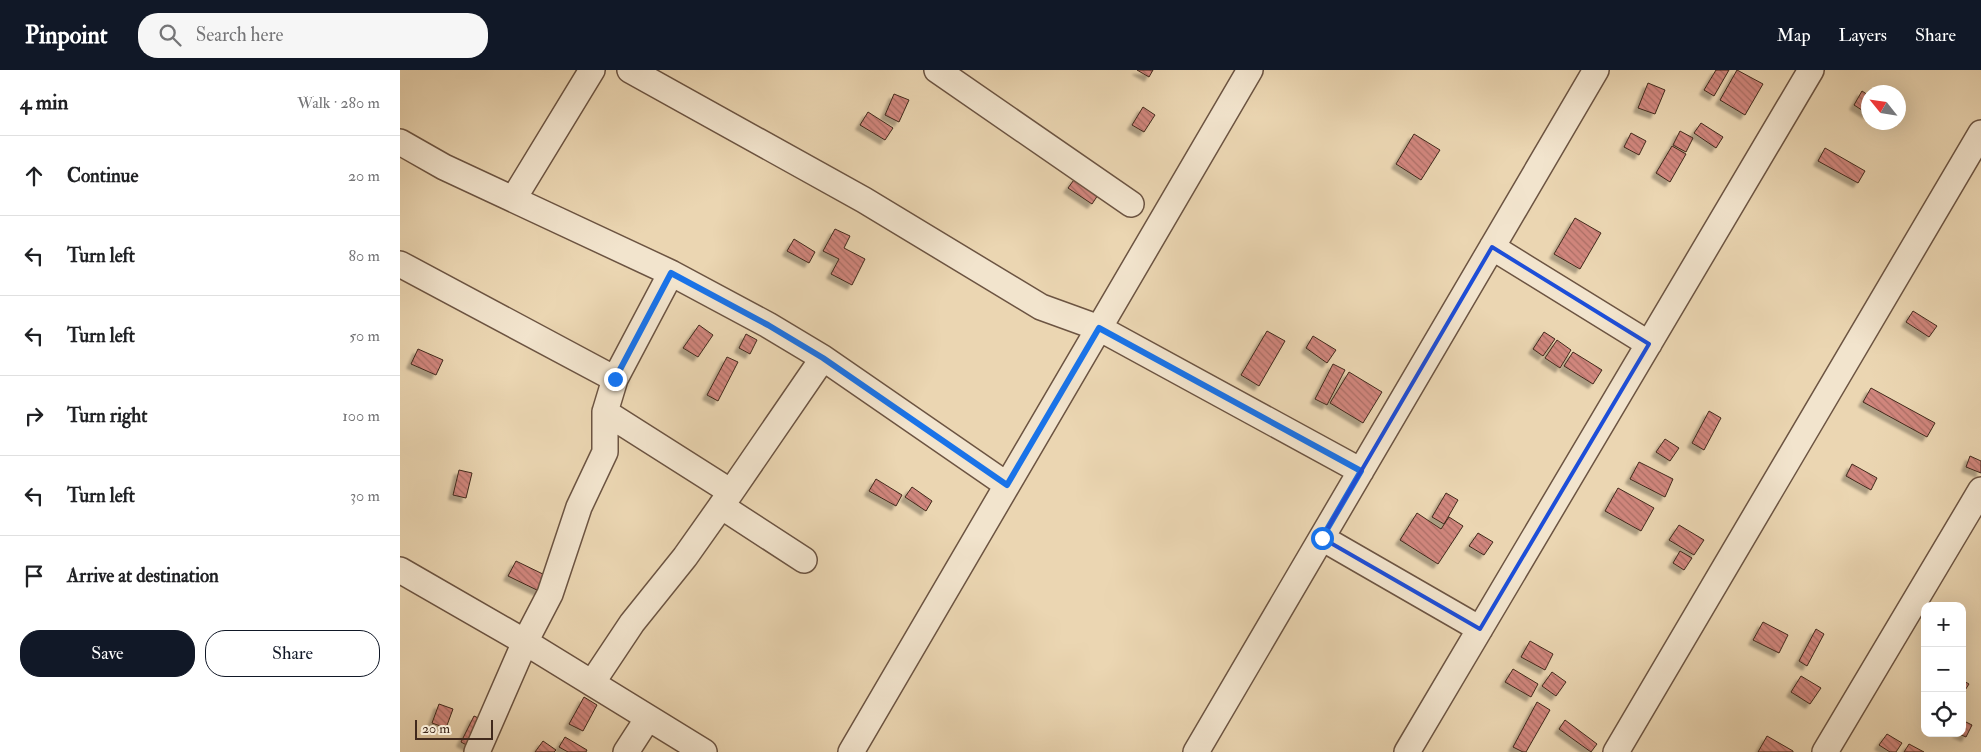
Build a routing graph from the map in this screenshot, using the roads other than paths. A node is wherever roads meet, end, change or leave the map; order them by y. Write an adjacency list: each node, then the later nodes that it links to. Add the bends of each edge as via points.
1 (592, 70): 9 (street)
2 (630, 70): 14 (street, via 864,200 1041,307)
3 (937, 70): 10 (street)
4 (1250, 70): 14 (street)
5 (1596, 70): 11 (street)
6 (1812, 70): 15 (street)
7 (1981, 133): 36 (street)
8 (400, 142): 9 (street, via 444,167)
9 (514, 198): 13 (street)
10 (1131, 204)
11 (1492, 247): 15 (street); 19 (street)
12 (400, 264): 17 (street)
13 (671, 273): 16 (street); 17 (street)
14 (1099, 328): 19 (street); 20 (street)
15 (1649, 344): 26 (street)
16 (823, 358): 20 (street); 22 (street)
17 (615, 379): 18 (street)
18 (605, 412): 22 (street); 27 (street, via 605,452 579,507 550,594)
19 (1361, 471): 23 (street)
20 (1007, 485): 33 (street)
21 (1981, 490): 37 (street)
22 (726, 499): 24 (street); 28 (street, via 632,623)
23 (1322, 538): 26 (street); 34 (street)
24 (804, 560)
25 (400, 570): 27 (street)
26 (1480, 629): 35 (street)
27 (526, 642): 28 (street); 30 (street)
28 (592, 682): 29 (street)
29 (648, 718): 31 (street); 32 (street)
30 (477, 752)
31 (626, 752)
32 (704, 752)
33 (851, 752)
34 (1196, 752)
35 (1407, 752)
36 (1616, 752)
37 (1825, 752)

